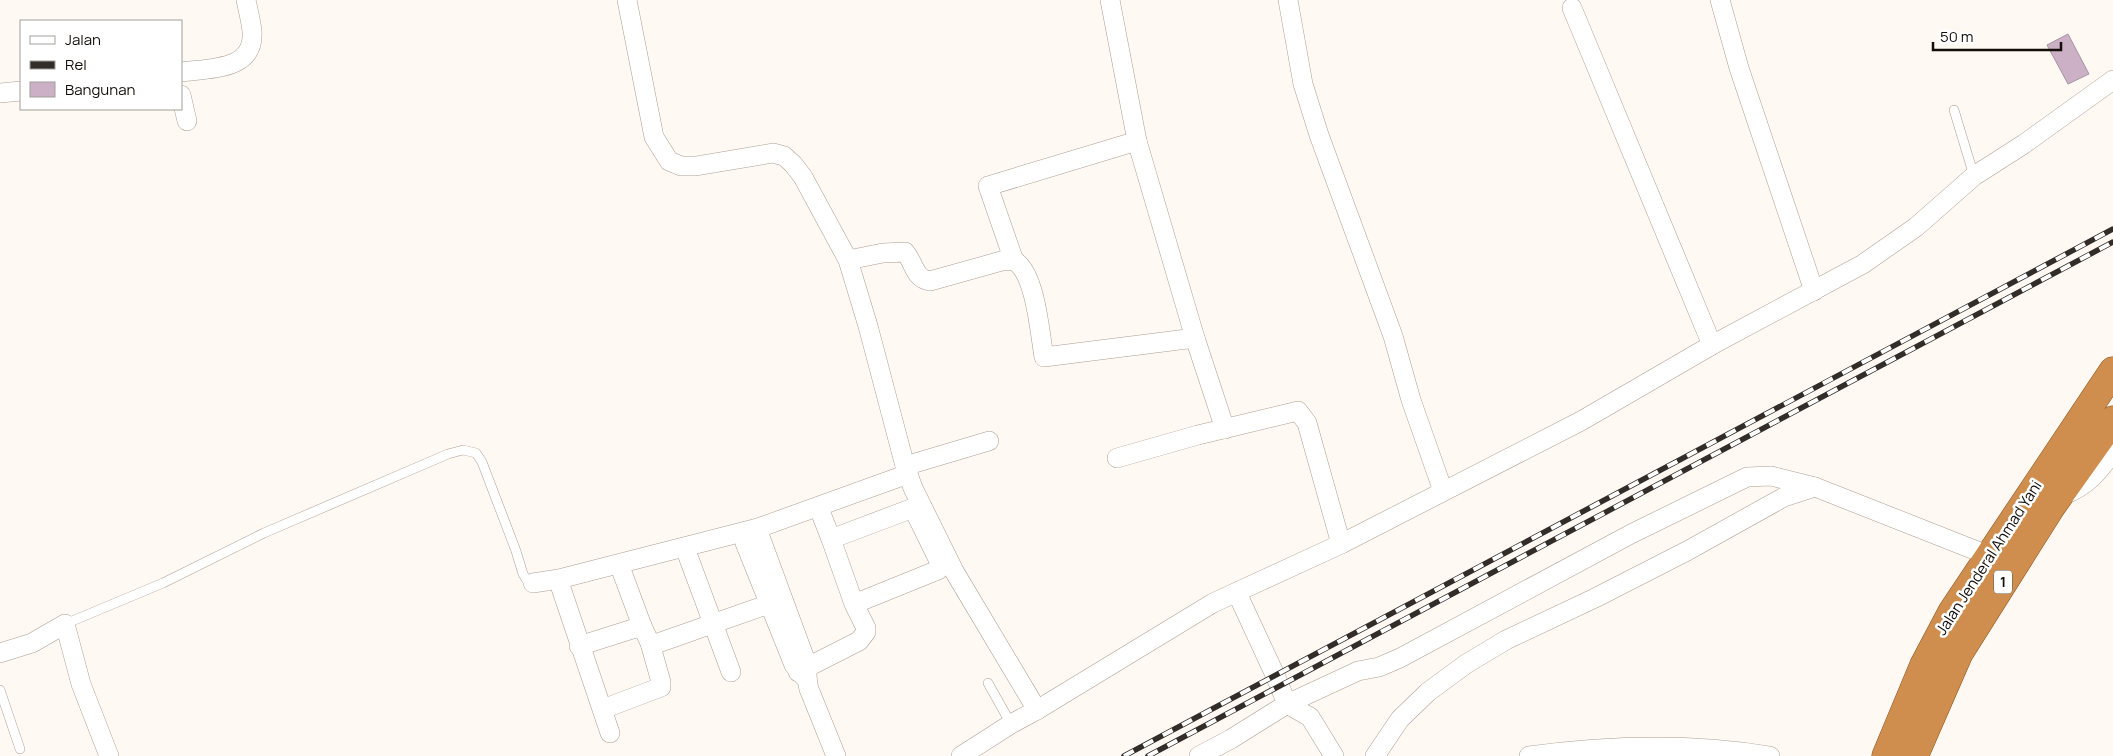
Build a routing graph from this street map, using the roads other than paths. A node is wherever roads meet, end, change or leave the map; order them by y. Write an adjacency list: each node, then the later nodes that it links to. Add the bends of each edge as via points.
1 (246, 0): 7 (street, via 252,33 246,56 226,66)
2 (627, 0): 16 (street, via 654,137 669,161 681,166 696,166 773,153 784,156 803,177)
3 (1110, 0): 14 (street)
4 (1288, 0): 29 (street, via 1303,84 1319,135 1393,336 1411,400)
5 (1720, 0): 18 (street)
6 (1572, 8): 20 (street)
7 (182, 72)
8 (2113, 80): 15 (street)
9 (20, 91): 10 (street)
10 (0, 93)
11 (182, 99): 13 (street)
12 (1954, 110): 15 (lane)
13 (187, 121)
14 (1137, 141): 17 (street, via 988,186); 19 (street)
15 (1974, 176): 18 (street, via 1916,227 1863,264)
16 (848, 260): 17 (street, via 905,252 919,277 930,281 1005,260); 27 (street)
17 (1014, 261): 19 (street, via 1028,281 1036,303 1044,357)
18 (1814, 290): 20 (street)
19 (1195, 338): 23 (street)
20 (1712, 345): 29 (street, via 1581,421)
21 (2113, 371): 30 (highway, Jalan Jenderal Ahmad Yani / 1)
22 (2113, 420): 30 (highway, 1)
23 (1225, 429): 26 (street); 33 (street, via 1298,411 1307,423)
24 (989, 442): 27 (street)
25 (2113, 448): 30 (street, via 2078,486)
26 (1117, 458)
27 (906, 470): 37 (street, via 758,528); 53 (street, via 954,572)
28 (1816, 487): 35 (street); 51 (street, via 1771,476 1747,478 1631,534 1400,658 1358,671); 62 (street, via 1784,498 1596,598 1506,640 1466,664 1428,692 1400,719)
29 (1443, 491): 33 (street)
30 (2047, 499): 35 (highway, 1)
31 (822, 516): 32 (street)
32 (831, 539): 40 (street); 40 (street, via 913,508 940,563 936,571)
33 (1341, 544): 39 (street)
34 (688, 556): 42 (street)
35 (2001, 560): 65 (highway, Jalan Jenderal Ahmad Yani / 1, via 1936,640); 66 (highway, 1)
36 (622, 572): 43 (street)
37 (533, 583): 41 (lane, via 523,574 482,462 476,454 463,450 264,533 163,583)
38 (561, 588): 45 (street)
39 (1237, 593): 51 (street); 53 (street, via 1213,603)
40 (854, 604): 48 (street, via 866,628 864,636)
41 (64, 624): 46 (street, via 32,642); 57 (street, via 81,684)
42 (714, 624): 44 (street); 47 (street); 48 (street, via 774,600)
43 (642, 626): 44 (street); 45 (street)
44 (650, 643): 52 (street, via 661,687)
45 (579, 646): 52 (street)
46 (0, 654)
47 (731, 672)
48 (804, 673): 58 (street)
49 (988, 683): 54 (lane)
50 (0, 690): 56 (lane)
51 (1287, 704): 60 (street); 61 (street, via 1310,717)
52 (602, 709): 55 (street)
53 (1036, 710): 54 (street)
54 (1011, 724): 59 (street)
55 (610, 733)
56 (20, 750)
57 (109, 756)
58 (836, 756)
59 (961, 756)
60 (1199, 756)
61 (1334, 756)
62 (1375, 756)
63 (1529, 756): 64 (street, via 1640,746)
64 (1770, 756)
65 (1886, 756)
66 (1914, 756)

